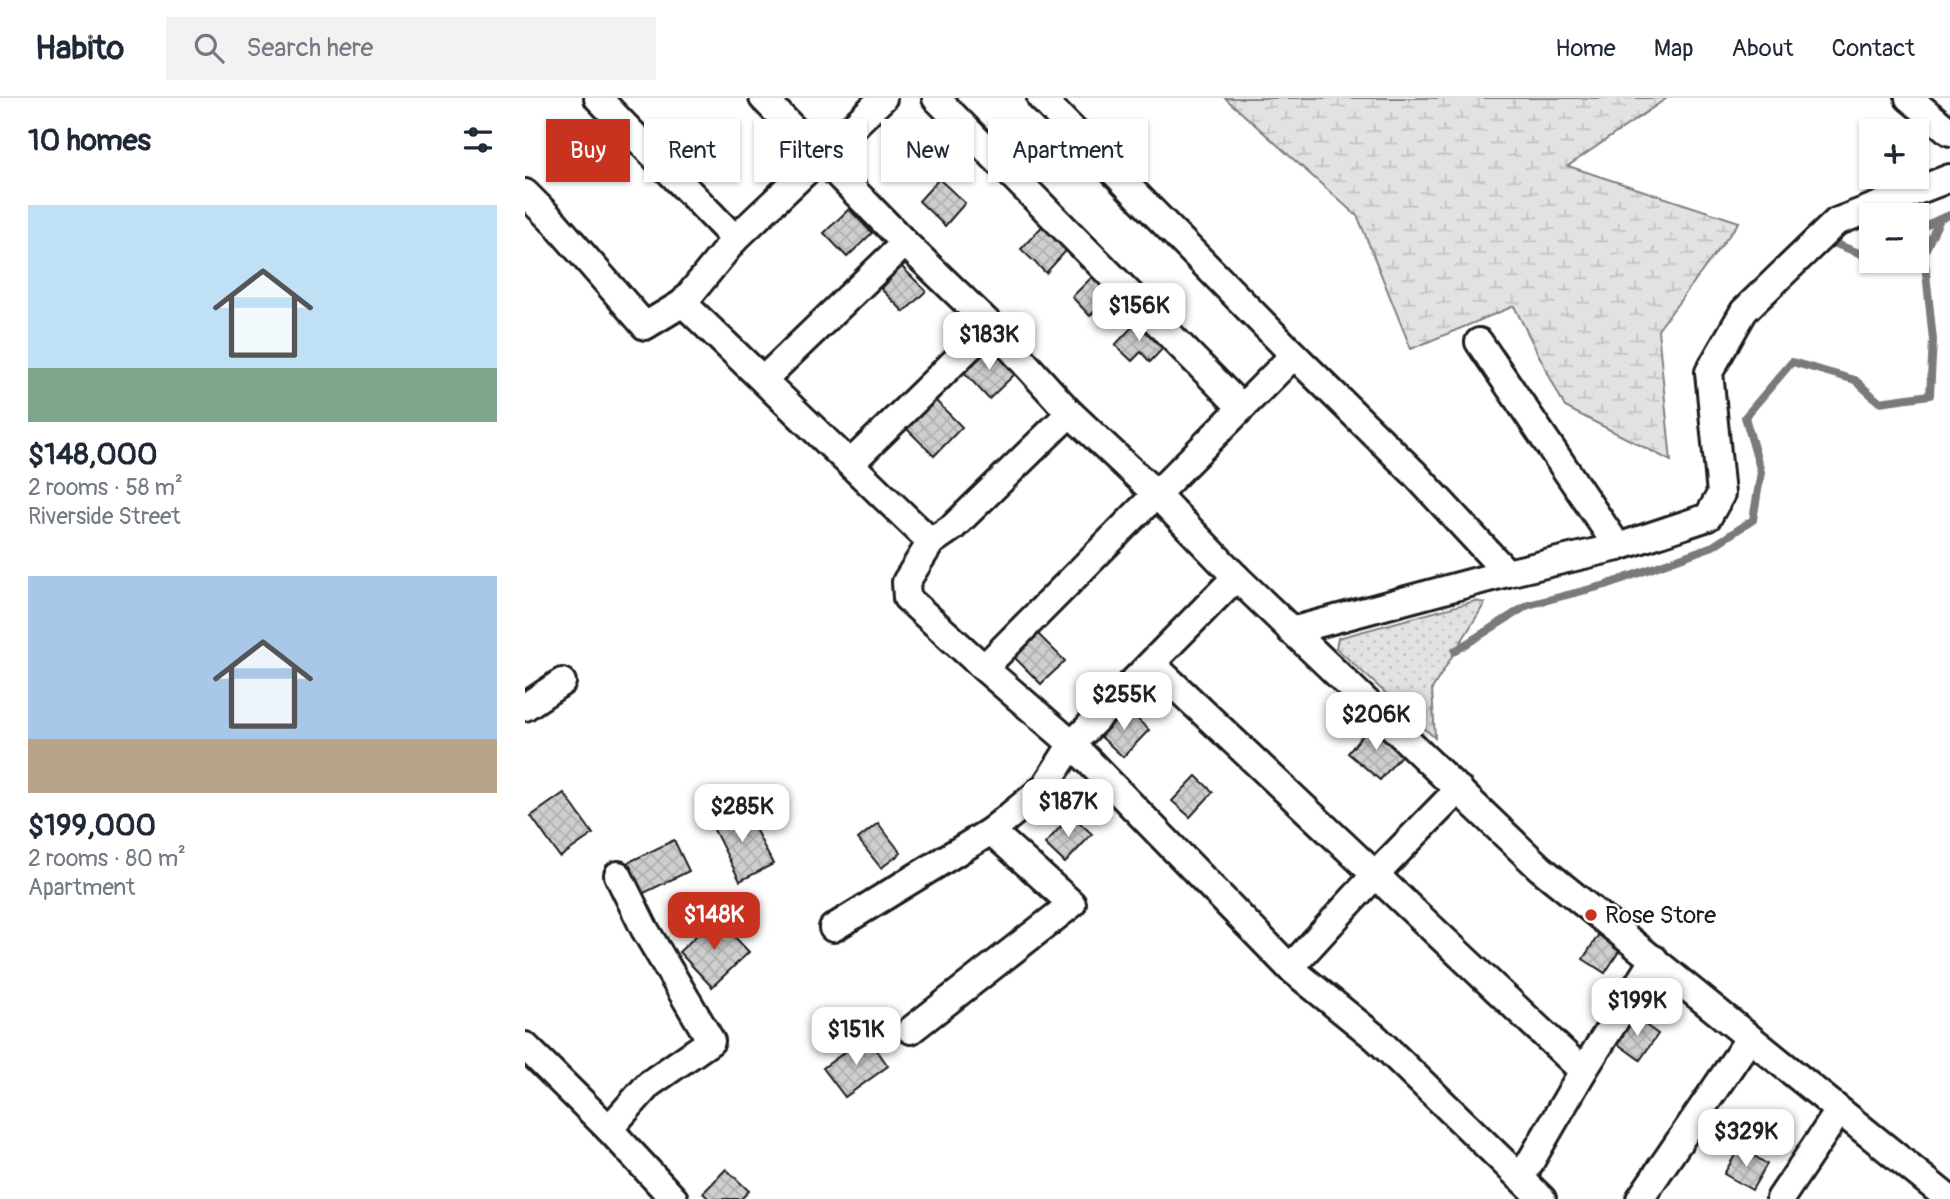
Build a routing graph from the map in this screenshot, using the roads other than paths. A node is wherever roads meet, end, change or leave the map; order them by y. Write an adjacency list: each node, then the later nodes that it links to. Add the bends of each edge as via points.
1 (598, 98): 14 (street)
2 (763, 98): 7 (street)
3 (883, 98): 8 (street)
4 (936, 98): 21 (street)
5 (1041, 98): 19 (street)
6 (1909, 98): 9 (street)
7 (783, 119)
8 (860, 119)
9 (1950, 132)
10 (1949, 179): 26 (street, via 1836,222 1744,311 1709,372 1721,494 1709,517)
11 (793, 182): 14 (street)
12 (844, 182): 15 (street)
13 (525, 193): 16 (street, via 645,326)
14 (735, 239): 16 (street)
15 (905, 243): 17 (street); 20 (street)
16 (683, 303): 20 (street)
17 (991, 327): 22 (street); 23 (street)
18 (1479, 342): 26 (street)
19 (1294, 355): 21 (street); 27 (street)
20 (764, 379): 23 (street)
21 (1241, 407): 24 (street)
22 (1070, 413): 24 (street); 25 (street, via 953,527)
23 (851, 463): 25 (street)
24 (1155, 493): 28 (street); 31 (street)
25 (930, 542): 31 (street, via 906,582 907,598)
26 (1618, 547): 27 (street)
27 (1507, 573): 29 (street)
28 (1236, 577): 29 (street); 30 (street)
29 (1291, 631): 35 (street)
30 (1152, 664): 34 (street); 38 (street)
31 (983, 668): 34 (street)
32 (562, 682): 33 (street)
33 (525, 707)
34 (1072, 744): 36 (street, via 1044,788); 41 (street)
35 (1459, 789): 38 (street); 40 (street, via 1540,868)
36 (991, 831): 39 (street); 42 (street, via 1072,904)
37 (618, 875): 47 (street, via 711,1041 649,1084)
38 (1375, 875): 41 (street); 45 (street)
39 (832, 929)
40 (1654, 959): 43 (street); 45 (street)
41 (1290, 968): 48 (street, via 1376,1038)
42 (911, 1030)
43 (1749, 1039): 46 (street); 52 (street)
44 (525, 1046): 47 (street)
45 (1583, 1071): 48 (street)
46 (1839, 1111): 49 (street); 53 (street)
47 (609, 1129): 50 (street)
48 (1521, 1178): 51 (street)
49 (1932, 1194)
50 (674, 1199)
51 (1542, 1199)
52 (1640, 1199)
53 (1780, 1199)

